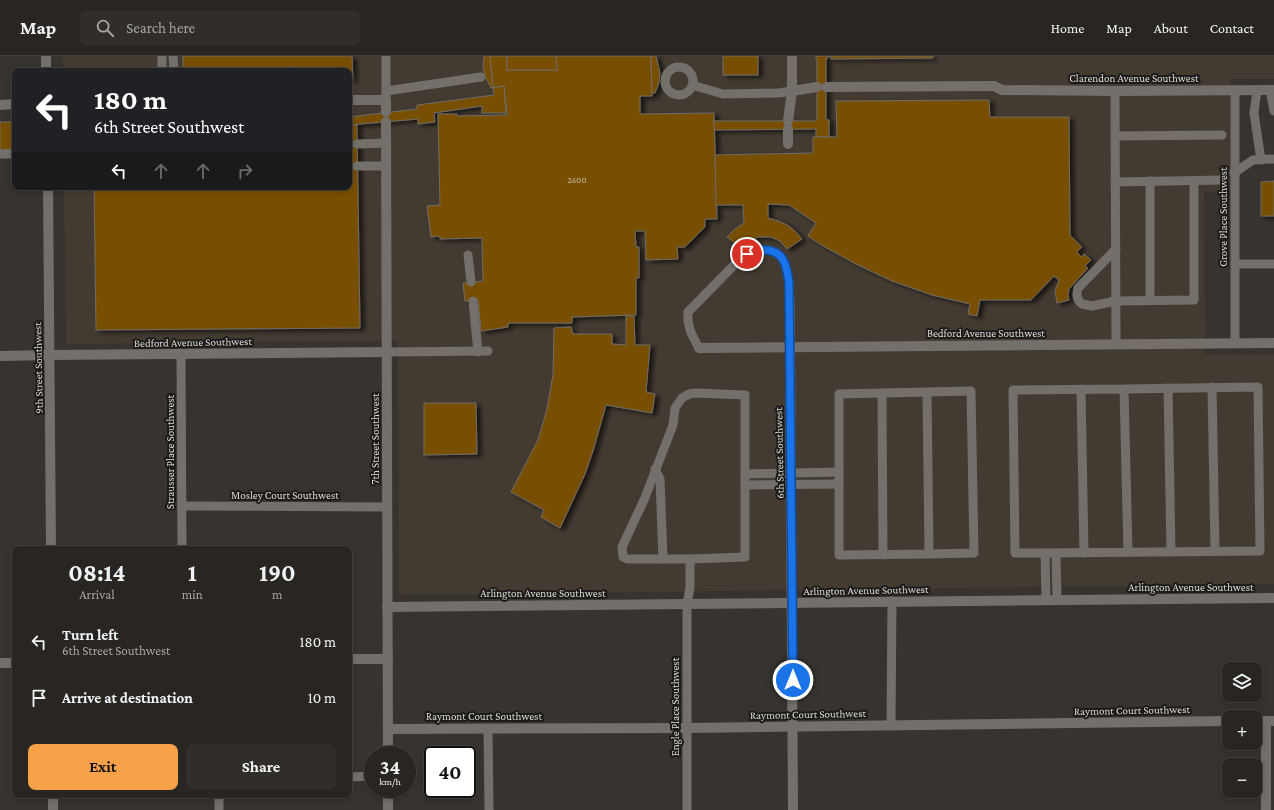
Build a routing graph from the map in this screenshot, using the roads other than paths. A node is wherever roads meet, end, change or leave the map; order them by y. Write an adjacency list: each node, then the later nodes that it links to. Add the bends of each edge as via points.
1 (46, 56): 6 (street)
2 (162, 56): 7 (lane)
3 (173, 56): 8 (lane)
4 (386, 56): 16 (lane, 7th Street Southwest)
5 (792, 56): 14 (street)
6 (46, 68)
7 (162, 68)
8 (174, 68)
9 (481, 77): 16 (lane)
10 (692, 85): 14 (lane, via 724,94)
11 (1235, 90): 12 (street, Clarendon Avenue Southwest); 15 (street, Clarendon Avenue Southwest); 32 (lane, Grove Place Southwest)
12 (1257, 90): 13 (street, Clarendon Avenue Southwest); 29 (lane, via 1254,114)
13 (1272, 90): 20 (lane)
14 (792, 91): 15 (street, Clarendon Avenue Southwest, via 821,87 994,86 1002,90); 25 (street)
15 (1115, 91): 22 (lane)
16 (386, 95): 17 (street); 23 (street, 7th Street Southwest)
17 (352, 100)
18 (0, 104): 19 (street)
19 (12, 104)
20 (1274, 111)
21 (1222, 135): 22 (lane)
22 (1115, 136): 36 (lane)
23 (386, 143): 24 (lane); 31 (street, 7th Street Southwest)
24 (357, 144)
25 (788, 144)
26 (0, 154): 27 (lane)
27 (12, 154)
28 (1274, 159): 29 (lane)
29 (1261, 160): 32 (lane, via 1253,160)
30 (357, 166): 31 (lane)
31 (386, 166): 52 (street, 7th Street Southwest)
32 (1234, 173): 40 (lane, Grove Place Southwest)
33 (1194, 180): 34 (lane); 35 (lane); 44 (lane, via 1194,300)
34 (1223, 180)
35 (1150, 181): 36 (lane); 44 (lane)
36 (1115, 182): 38 (lane)
37 (48, 190): 55 (street, 9th Street Southwest)
38 (1116, 249): 45 (lane); 45 (lane, via 1077,290 1080,302 1086,306)
39 (468, 255): 42 (lane)
40 (1235, 264): 41 (lane); 46 (lane, Grove Place Southwest)
41 (1274, 264)
42 (471, 282)
43 (473, 300): 53 (lane)
44 (1150, 300): 45 (lane)
45 (1116, 301): 48 (lane)
46 (1235, 343): 47 (street, Bedford Avenue Southwest); 48 (street, Bedford Avenue Southwest)
47 (1274, 343)
48 (1116, 344): 50 (street, Bedford Avenue Southwest)
49 (699, 348): 50 (street, Bedford Avenue Southwest); 50 (lane, 6th Street Southwest, via 689,330 688,312 740,259 760,249 776,253 782,257 785,264 789,283)
50 (790, 348): 65 (street, 6th Street Southwest)
51 (488, 351): 53 (lane)
52 (387, 352): 53 (lane); 54 (street, Bedford Avenue Southwest); 71 (street, 7th Street Southwest)
53 (478, 352)
54 (181, 354): 55 (street, Bedford Avenue Southwest); 70 (lane, Strausser Place Southwest)
55 (50, 355): 56 (street, Bedford Avenue Southwest); 72 (street, 9th Street Southwest)
56 (0, 356)
57 (1212, 387): 58 (lane); 74 (lane); 74 (lane, via 1258,387 1260,551)
58 (1168, 388): 60 (lane); 76 (lane)
59 (1081, 389): 60 (lane); 77 (lane, via 1014,390 1015,553); 79 (lane)
60 (1124, 389): 75 (lane)
61 (927, 392): 62 (lane); 81 (lane); 81 (lane, via 971,391 974,553)
62 (882, 393): 64 (lane, via 839,394); 80 (lane)
63 (655, 470): 66 (lane, via 673,425 675,408 682,398 696,393 745,395); 82 (lane, via 660,479); 82 (lane, via 622,547 623,557)
64 (839, 472): 65 (lane); 67 (lane)
65 (791, 473): 66 (lane); 69 (street, 6th Street Southwest)
66 (745, 474): 68 (lane)
67 (839, 484): 69 (lane); 80 (lane, via 839,555)
68 (745, 485): 69 (lane); 83 (lane, via 745,556)
69 (791, 485): 88 (street, 6th Street Southwest)
70 (182, 506): 71 (lane, Mosley Court Southwest); 73 (lane, Strausser Place Southwest)
71 (387, 507): 90 (street, 7th Street Southwest)
72 (51, 546)
73 (182, 546)
74 (1215, 551): 76 (lane)
75 (1128, 552): 76 (lane); 79 (lane)
76 (1171, 552)
77 (1045, 553): 78 (lane); 85 (lane)
78 (1056, 553): 79 (lane); 86 (lane)
79 (1084, 553)
80 (883, 554): 81 (lane)
81 (929, 554)
82 (664, 559): 83 (lane)
83 (690, 559): 89 (lane, Engle Place Southwest)
84 (1274, 598): 86 (street, Arlington Avenue Southwest)
85 (1046, 600): 86 (street, Arlington Avenue Southwest); 87 (street, Arlington Avenue Southwest)
86 (1057, 600)
87 (892, 601): 88 (street, Arlington Avenue Southwest); 97 (lane)
88 (792, 602): 89 (street, Arlington Avenue Southwest); 98 (street, 6th Street Southwest)
89 (687, 604): 90 (street, Arlington Avenue Southwest); 100 (lane, Engle Place Southwest)
90 (387, 607): 92 (street, 7th Street Southwest)
91 (352, 659): 92 (street)
92 (388, 659): 101 (street, 7th Street Southwest)
93 (0, 663): 94 (street)
94 (12, 663)
95 (1222, 721): 97 (street, Raymont Court Southwest)
96 (1270, 721): 114 (street)
97 (890, 726): 98 (street, Raymont Court Southwest)
98 (793, 727): 100 (street, Raymont Court Southwest); 113 (street, 6th Street Southwest)
99 (488, 728): 100 (street, Raymont Court Southwest); 101 (street, Raymont Court Southwest); 111 (lane)
100 (687, 728): 112 (lane, Engle Place Southwest)
101 (388, 729): 102 (street, 7th Street Southwest)
102 (388, 746)
103 (352, 776): 104 (lane)
104 (364, 776)
105 (53, 798): 108 (street)
106 (219, 798): 109 (lane)
107 (388, 798): 110 (street)
108 (53, 810)
109 (219, 810)
110 (388, 810)
111 (489, 810)
112 (687, 810)
113 (793, 810)
114 (1266, 810)

